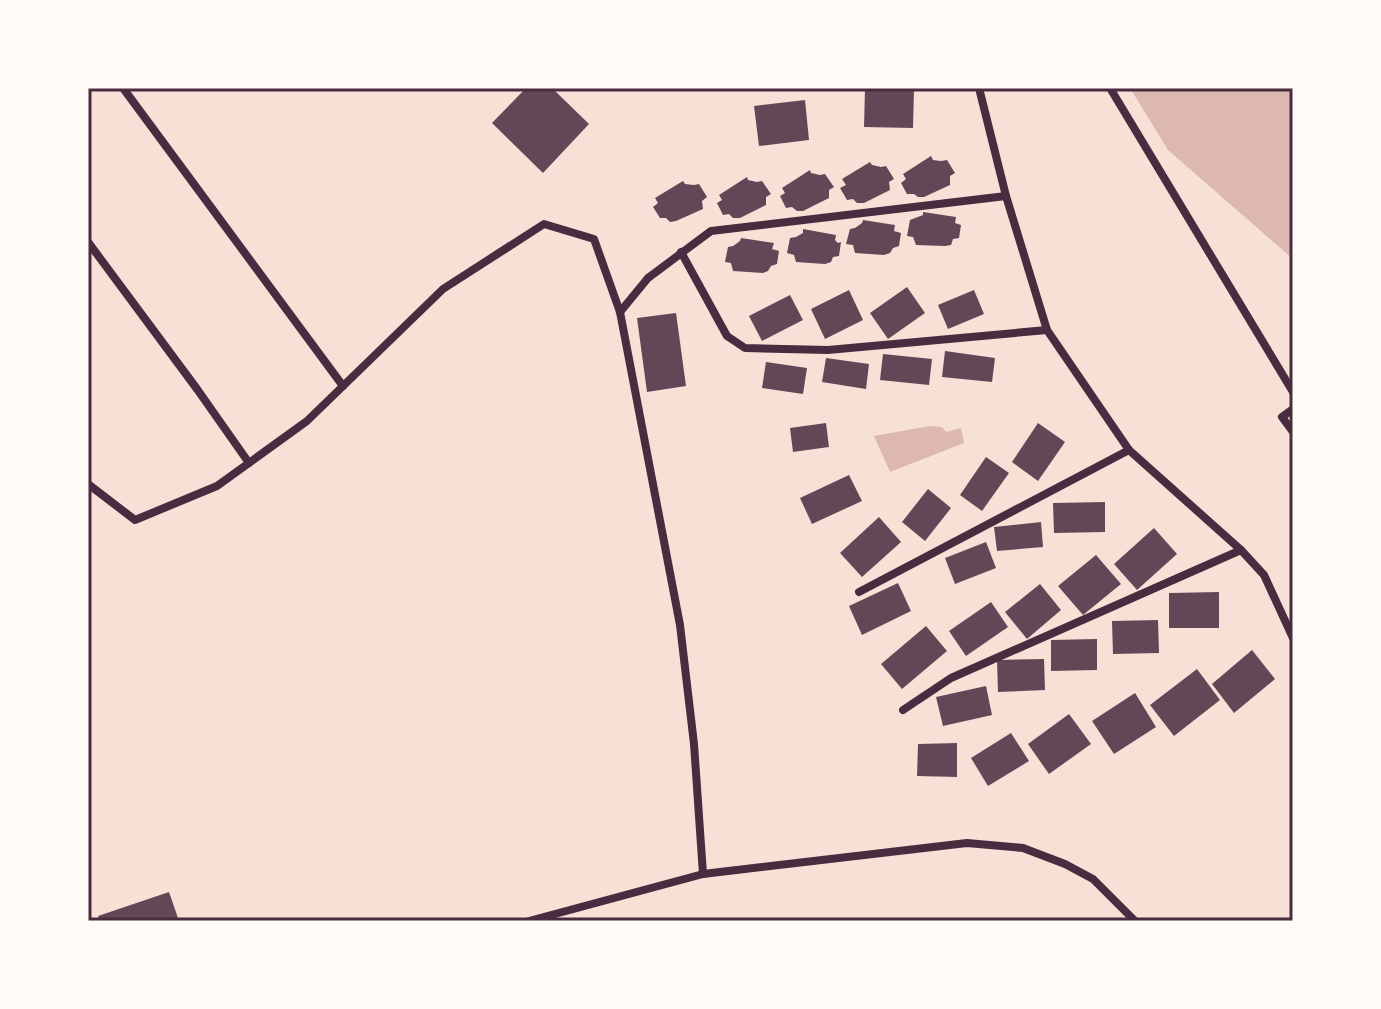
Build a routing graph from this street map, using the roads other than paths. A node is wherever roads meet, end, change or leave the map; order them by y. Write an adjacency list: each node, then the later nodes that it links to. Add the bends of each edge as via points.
1 (123, 88): 9 (street)
2 (979, 88): 4 (street)
3 (1110, 88): 10 (street)
4 (1006, 196): 6 (street, via 711,231); 8 (street)
5 (88, 242): 14 (street)
6 (681, 252): 7 (street, via 648,278); 8 (street, via 727,336 745,348 828,350)
7 (620, 312): 9 (street, via 594,239 544,224 443,289); 20 (street, via 680,625)
8 (1047, 330): 13 (street)
9 (343, 386): 14 (street, via 307,421)
10 (1293, 392)
11 (1293, 409): 12 (street, via 1282,417)
12 (1293, 432)
13 (1129, 450): 16 (street); 17 (street)
14 (249, 463): 15 (street, via 217,486 135,520)
15 (88, 484)
16 (1241, 550): 18 (street, via 1264,575); 19 (street, via 951,678)
17 (859, 592)
18 (1293, 638)
19 (903, 710)
20 (703, 874): 21 (street); 22 (street, via 967,843 1023,848 1093,879)
21 (529, 921)
22 (1135, 921)

